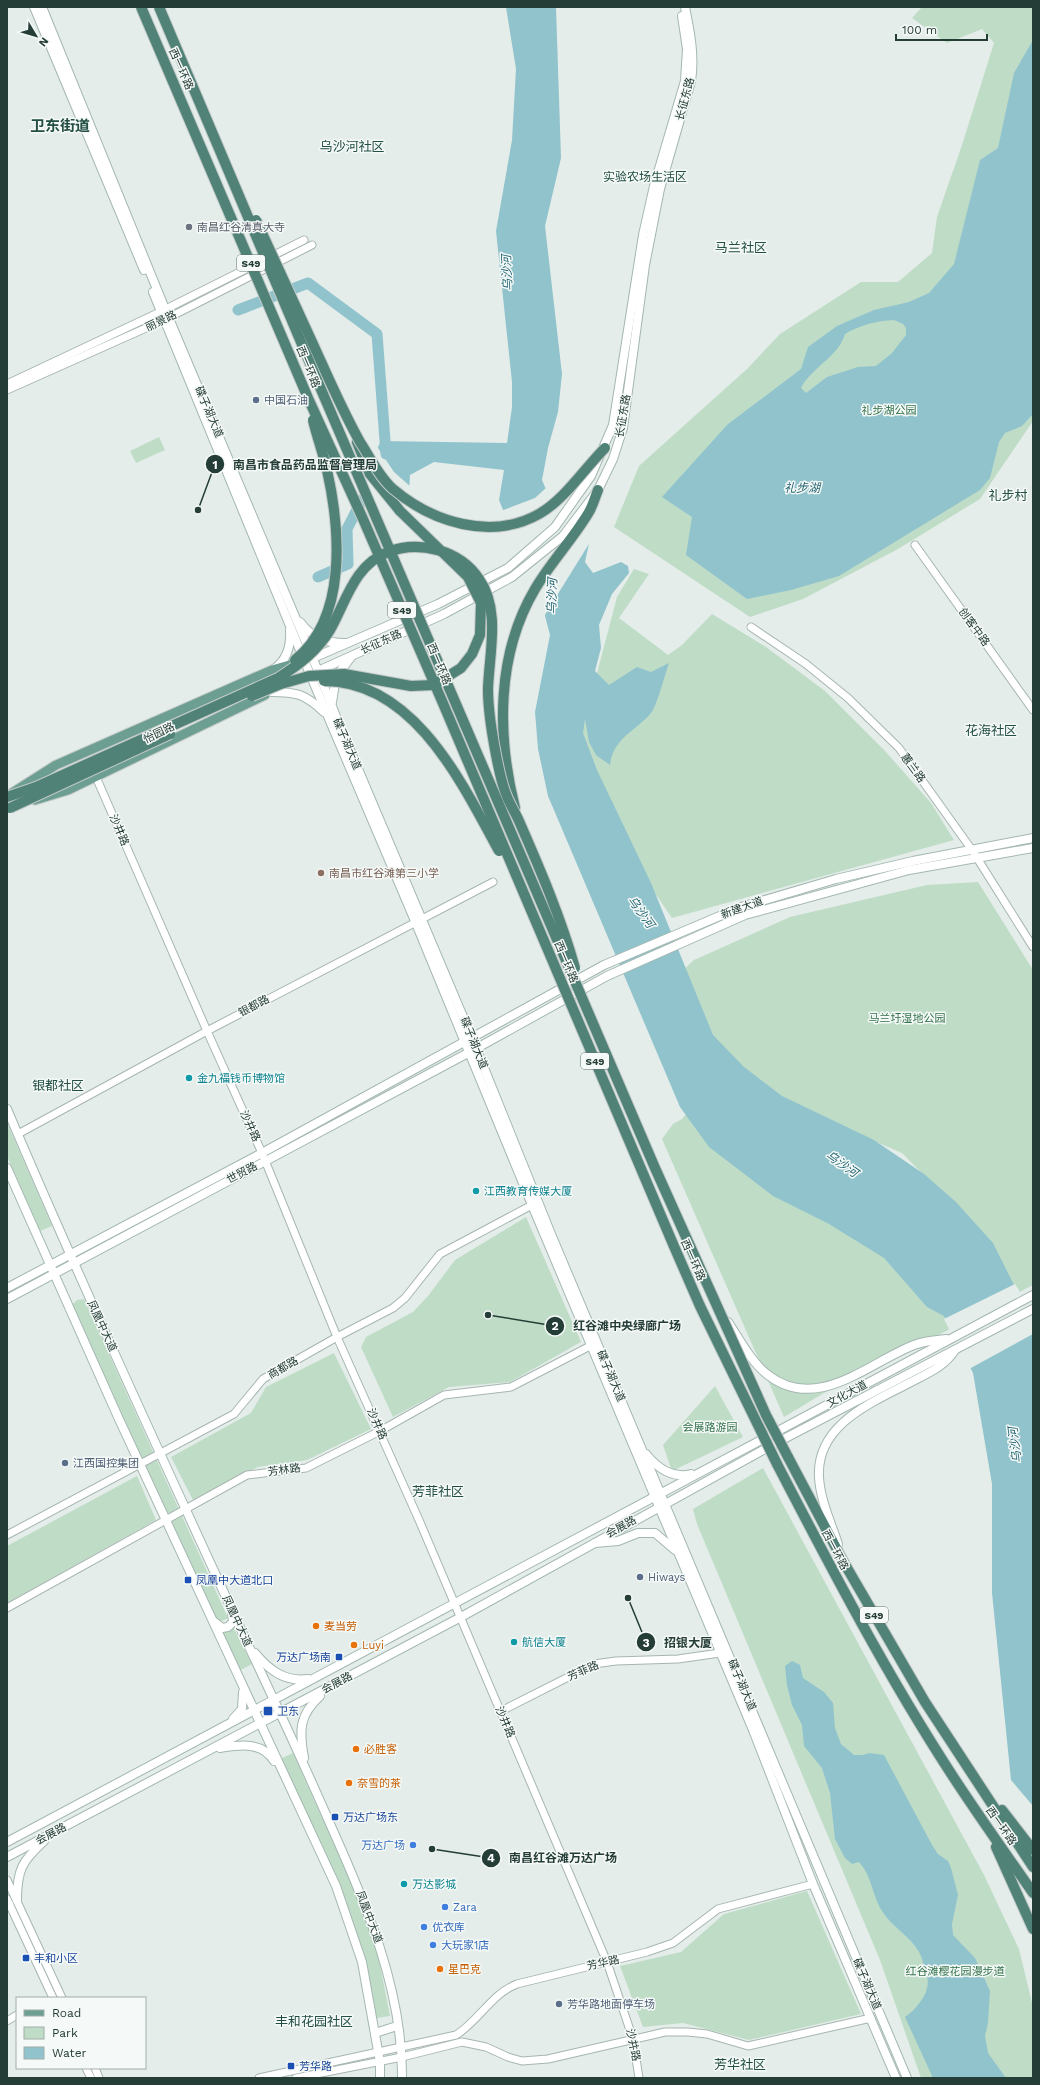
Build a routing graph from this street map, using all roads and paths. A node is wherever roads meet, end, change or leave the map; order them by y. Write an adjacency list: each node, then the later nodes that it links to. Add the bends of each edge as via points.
1 (34, 7): 10 (main road, 碟子湖大道)
2 (42, 7): 10 (main road, 碟子湖大道)
3 (141, 7): 13 (highway, 西一环路 / S49, bridge)
4 (159, 7): 7 (highway, 西一环路 / S49, bridge)
5 (680, 7): 15 (main road, 长征东路, via 687,49 687,69 643,235 613,425)
6 (685, 7): 16 (main road, 长征东路, via 694,66 660,189 645,265 623,428 613,459)
7 (228, 169): 14 (highway, bridge, via 256,219); 43 (highway, 西一环路 / S49, bridge)
8 (304, 240): 10 (street, 丽景路)
9 (312, 245): 10 (street, 丽景路)
10 (165, 315): 11 (street, 丽景路); 12 (street, 丽景路); 18 (main road, 碟子湖大道); 19 (main road, 碟子湖大道)
11 (7, 384)
12 (7, 390)
13 (308, 398): 27 (highway, bridge, via 327,470 334,513 337,551 334,585 317,635 301,656); 40 (highway, 西一环路 / S49, bridge, via 363,519)
14 (345, 416): 15 (highway, bridge, via 374,466 392,488 424,511 449,521 480,527 510,524 538,514 560,497); 27 (highway, bridge, via 370,474 400,511 468,577 481,603 480,635 472,654 461,668 434,685 411,686 344,674 309,676)
15 (605, 448): 21 (main road, 长征东路, via 591,476 555,527 508,568 438,604)
16 (598, 490): 22 (main road, 长征东路, via 563,536 512,577 444,614); 34 (highway, bridge, via 589,512 534,590 517,629 508,660 503,688 503,736 510,788)
17 (915, 545): 29 (street, 创客中路)
18 (293, 612): 21 (main road, via 309,632 321,640); 23 (main road, 碟子湖大道)
19 (290, 623): 23 (main road, 碟子湖大道); 24 (main road, via 291,638 288,652 284,661)
20 (751, 627): 37 (street, 蕙兰路, via 806,664 848,698 899,748)
21 (347, 643): 23 (main road, 长征东路)
22 (353, 655): 25 (main road, 长征东路); 28 (main road, via 336,677 332,697)
23 (308, 659): 24 (main road, 怡园路); 25 (main road, 碟子湖大道)
24 (272, 670): 32 (main road, 怡园路, via 56,765)
25 (314, 672): 26 (main road, 怡园路); 28 (main road, 碟子湖大道); 30 (main road, 碟子湖大道)
26 (271, 692): 30 (main road, via 294,692 304,695); 31 (main road, 怡园路)
27 (243, 697): 32 (highway, bridge); 33 (highway, bridge); 34 (highway, bridge, via 297,667 314,652 330,630 358,574 387,552 416,547 430,548 455,556 479,579 489,599 492,620 488,691 494,743 505,792); 40 (highway, bridge, via 310,681 336,681 361,686 383,696 405,712 463,785)
28 (333, 709): 41 (main road, 碟子湖大道)
29 (1033, 710)
30 (328, 716): 41 (main road, 碟子湖大道)
31 (96, 777): 33 (main road, 怡园路, via 68,790); 44 (street, 沙井路)
32 (7, 796)
33 (9, 808)
34 (518, 820): 43 (highway, bridge, via 565,933)
35 (1033, 838): 37 (main road, 新建大道)
36 (1033, 848): 38 (main road, 新建大道)
37 (972, 850): 38 (street, 蕙兰路); 45 (main road, 新建大道, via 844,878 741,907 604,966)
38 (976, 858): 42 (street, 蕙兰路); 47 (main road, 新建大道, via 909,870 746,915 607,976)
39 (493, 882): 41 (street, 银都路)
40 (527, 901): 101 (highway, 西一环路 / S49, bridge, via 673,1244 754,1419 831,1567 910,1706 952,1776)
41 (418, 920): 44 (street, 银都路); 45 (main road, 碟子湖大道); 46 (main road, 碟子湖大道)
42 (1033, 947)
43 (587, 1009): 62 (highway, 西一环路 / S49, bridge)
44 (207, 1031): 50 (street, 银都路); 51 (street, 沙井路)
45 (472, 1038): 46 (main road, 世贸路); 47 (main road, 碟子湖大道)
46 (464, 1043): 48 (main road, 碟子湖大道); 51 (main road, 世贸路)
47 (476, 1048): 48 (main road, 世贸路); 69 (main road, 碟子湖大道)
48 (468, 1053): 52 (main road, 世贸路); 54 (main road, 碟子湖大道)
49 (7, 1109): 50 (main road, 凤凰中大道)
50 (18, 1134): 55 (main road, 凤凰中大道)
51 (262, 1153): 52 (street, 沙井路); 55 (main road, 世贸路)
52 (265, 1161): 56 (main road, 世贸路); 64 (street, 沙井路)
53 (7, 1168): 57 (main road, 凤凰中大道)
54 (532, 1206): 64 (street, 商都路, via 440,1254 393,1308); 66 (main road, 碟子湖大道)
55 (70, 1255): 56 (main road, 凤凰中大道); 57 (main road, 世贸路)
56 (73, 1264): 58 (main road, 世贸路); 70 (main road, 凤凰中大道)
57 (51, 1265): 58 (main road, 凤凰中大道); 59 (main road, 世贸路)
58 (54, 1274): 61 (main road, 世贸路); 71 (main road, 凤凰中大道)
59 (7, 1288)
60 (1032, 1295): 65 (main road, 文化大道)
61 (7, 1298)
62 (714, 1302): 65 (main road, bridge, via 750,1356 768,1375 787,1386 805,1389 824,1388 844,1381 913,1346 932,1340); 80 (highway, 西一环路 / S49, bridge, via 766,1415)
63 (1033, 1308): 67 (main road, 文化大道)
64 (337, 1337): 68 (street, 沙井路); 70 (street, 商都路, via 263,1379 234,1414)
65 (949, 1339): 72 (main road, 文化大道)
66 (592, 1345): 68 (street, 芳林路, via 511,1387 444,1395); 73 (main road, 碟子湖大道)
67 (955, 1350): 74 (main road, 文化大道); 80 (main road, via 948,1361 934,1370 865,1406 844,1421 824,1449 819,1476 821,1490)
68 (380, 1430): 75 (street, 芳林路, via 306,1468 247,1475); 81 (street, 沙井路)
69 (640, 1445): 72 (main road, via 653,1462 672,1474 685,1476); 73 (main road, 碟子湖大道)
70 (160, 1454): 71 (street, 商都路); 75 (main road, 凤凰中大道)
71 (140, 1464): 76 (main road, 凤凰中大道); 77 (street, 商都路)
72 (700, 1472): 73 (main road, 文化大道)
73 (657, 1494): 74 (main road, 碟子湖大道); 81 (main road, 会展路)
74 (662, 1505): 78 (main road, 会展路); 79 (main road, 碟子湖大道); 133 (main road, 碟子湖大道)
75 (186, 1509): 76 (street, 芳林路); 82 (main road, 凤凰中大道)
76 (166, 1520): 83 (street, 芳林路); 85 (main road, 凤凰中大道)
77 (7, 1535)
78 (592, 1544): 79 (main road, via 618,1542 638,1533 655,1533); 84 (main road, 会展路)
79 (680, 1555): 87 (main road, 碟子湖大道)
80 (843, 1561): 98 (highway, 西一环路 / S49, via 925,1702)
81 (455, 1603): 84 (street, 沙井路); 89 (main road, 会展路)
82 (231, 1607): 85 (main road, via 233,1619 230,1626 222,1628); 86 (main road, 凤凰中大道)
83 (7, 1608)
84 (461, 1617): 90 (main road, 会展路); 93 (street, 沙井路)
85 (212, 1620): 88 (main road, 凤凰中大道)
86 (248, 1644): 89 (main road, via 274,1672 292,1680); 91 (main road, 凤凰中大道)
87 (720, 1653): 93 (street, 芳菲路, via 678,1659 594,1664); 108 (main road, 碟子湖大道)
88 (238, 1676): 92 (main road, 凤凰中大道); 96 (main road, via 243,1693 242,1709 235,1718)
89 (313, 1679): 91 (main road, 会展路)
90 (332, 1686): 94 (main road, 会展路); 99 (main road, via 311,1703 302,1719 301,1744)
91 (274, 1700): 92 (main road, 会展路); 94 (main road, 凤凰中大道)
92 (253, 1710): 95 (main road, 凤凰中大道); 96 (main road, 会展路)
93 (500, 1711): 112 (street, 沙井路)
94 (280, 1713): 95 (main road, 会展路); 99 (main road, 凤凰中大道)
95 (260, 1724): 97 (main road, 会展路); 100 (main road, 凤凰中大道)
96 (220, 1728): 103 (main road, 会展路)
97 (213, 1749): 100 (main road, via 248,1745 261,1749 273,1759); 102 (main road, 会展路)
98 (968, 1769): 104 (highway); 106 (highway, 西一环路 / S49)
99 (307, 1770): 118 (main road, 凤凰中大道, via 354,1877 381,1947)
100 (292, 1794): 119 (main road, 凤凰中大道, via 336,1886 353,1934 367,1985)
101 (986, 1825): 109 (highway, 西一环路 / S49); 111 (highway)
102 (53, 1833): 105 (main road, 会展路); 110 (main road, via 30,1854 21,1868)
103 (7, 1842)
104 (1033, 1850)
105 (7, 1857)
106 (1033, 1867)
107 (7, 1880): 110 (street)
108 (813, 1884): 112 (street, 芳华路, via 718,1909 673,1943); 116 (main road, 碟子湖大道)
109 (1033, 1893)
110 (10, 1901): 113 (street); 114 (street)
111 (1033, 1929)
112 (607, 1962): 120 (street, 沙井路); 121 (street, 芳华路, via 505,1988 469,2027 456,2035)
113 (61, 1996)
114 (52, 1997)
115 (16, 2016): 117 (street)
116 (871, 2018): 120 (street, via 748,2046 707,2034 688,2032 665,2032); 132 (main road, 碟子湖大道)
117 (7, 2020)
118 (397, 2026): 119 (main road); 121 (main road, 凤凰中大道)
119 (375, 2033): 122 (main road, 凤凰中大道)
120 (633, 2039): 123 (street, via 548,2059 522,2061 508,2058 486,2047 462,2042); 131 (street, 沙井路)
121 (400, 2046): 122 (street, 芳华路); 123 (main road, 凤凰中大道)
122 (378, 2051): 124 (main road, 凤凰中大道); 127 (street, 芳华路)
123 (402, 2058): 124 (street); 130 (main road, 凤凰中大道)
124 (380, 2062): 128 (street); 129 (main road, 凤凰中大道)
125 (86, 2069): 126 (street)
126 (91, 2078)
127 (259, 2078)
128 (296, 2078)
129 (380, 2078)
130 (402, 2078)
131 (639, 2078)
132 (896, 2078)
133 (907, 2078)

